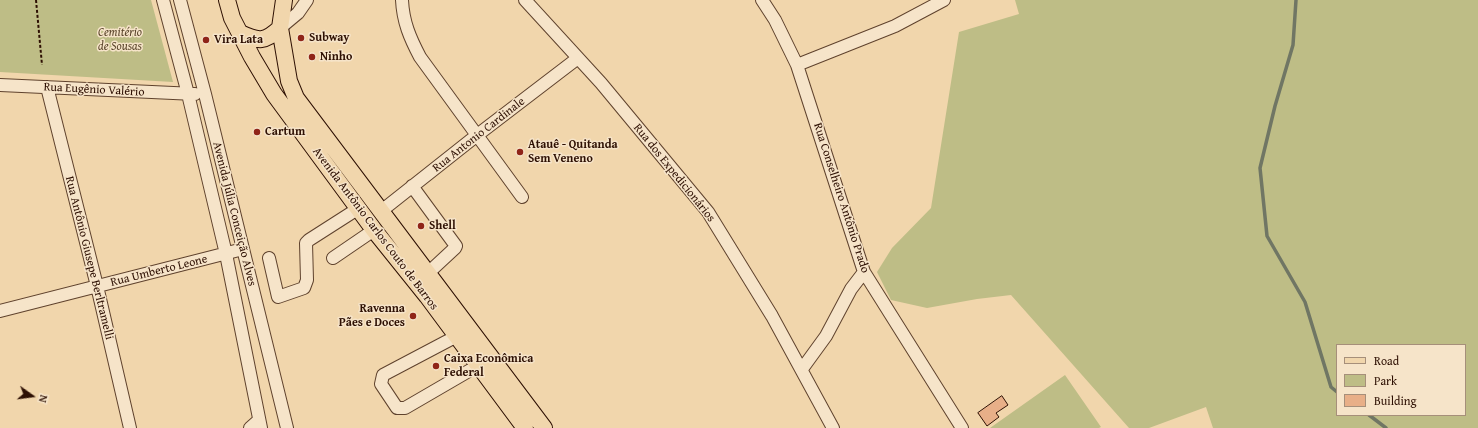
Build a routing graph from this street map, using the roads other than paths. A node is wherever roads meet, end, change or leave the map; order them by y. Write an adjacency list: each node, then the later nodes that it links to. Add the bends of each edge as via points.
1 (163, 0): 16 (street, Avenida Júlia Conceição Alves)
2 (180, 0): 17 (street, Avenida Júlia Conceição Alves)
3 (227, 0): 11 (main road, Avenida Antônio Carlos Couto de Barros)
4 (284, 0): 10 (main road, Avenida Antônio Carlos Couto de Barros)
5 (307, 0): 10 (street, via 298,13)
6 (402, 0): 18 (street, via 409,36 420,57)
7 (525, 0): 12 (street, Rua dos Expedicionários)
8 (762, 0): 13 (street, Rua Conselheiro Antônio Prado)
9 (944, 0): 13 (street, via 895,26)
10 (280, 28): 11 (main road, via 264,40 253,39); 22 (main road, Avenida Antônio Carlos Couto de Barros, via 289,81 296,98)
11 (240, 33): 21 (main road, Avenida Antônio Carlos Couto de Barros, via 274,94)
12 (578, 58): 18 (street, Rua Antonio Cardinale); 34 (street, Rua dos Expedicionários, via 708,212)
13 (797, 65): 28 (street, Rua Conselheiro Antônio Prado)
14 (0, 85): 15 (street, Rua Eugênio Valério)
15 (47, 87): 16 (street, Rua Eugênio Valério); 30 (street, Rua Antônio Giusepe Berltramelli)
16 (188, 94): 17 (street, Rua Eugênio Valério); 25 (street, Avenida Júlia Conceição Alves)
17 (205, 94): 24 (street, Avenida Júlia Conceição Alves)
18 (476, 136): 19 (street, Rua Antonio Cardinale); 20 (street)
19 (412, 186): 22 (street, Rua Antonio Cardinale); 29 (street, via 456,246)
20 (522, 197)
21 (359, 208): 23 (main road, Avenida Antônio Carlos Couto de Barros); 26 (street, via 306,243 307,280 304,288 278,297)
22 (380, 212): 29 (main road, Avenida Antônio Carlos Couto de Barros)
23 (374, 230): 27 (street); 32 (main road, Avenida Antônio Carlos Couto de Barros)
24 (243, 249): 25 (street, Rua Umberto Leone); 37 (street, Avenida Júlia Conceição Alves)
25 (226, 254): 30 (street, Rua Umberto Leone); 35 (street, Avenida Júlia Conceição Alves)
26 (269, 258)
27 (333, 258)
28 (864, 272): 34 (street, via 851,289 826,336); 41 (street, Rua Conselheiro Antônio Prado)
29 (428, 274): 39 (main road, Avenida Antônio Carlos Couto de Barros)
30 (97, 286): 31 (street, Rua Umberto Leone); 36 (street, Rua Antônio Giusepe Berltramelli)
31 (0, 311)
32 (457, 336): 33 (main road, Avenida Antônio Carlos Couto de Barros); 33 (street, via 383,376 381,384 397,408 405,408)
33 (479, 365): 38 (main road, Avenida Antônio Carlos Couto de Barros)
34 (802, 370): 40 (street, Rua dos Expedicionários)
35 (257, 425)
36 (130, 428)
37 (287, 428)
38 (526, 428)
39 (544, 428)
40 (833, 428)
41 (962, 428)

